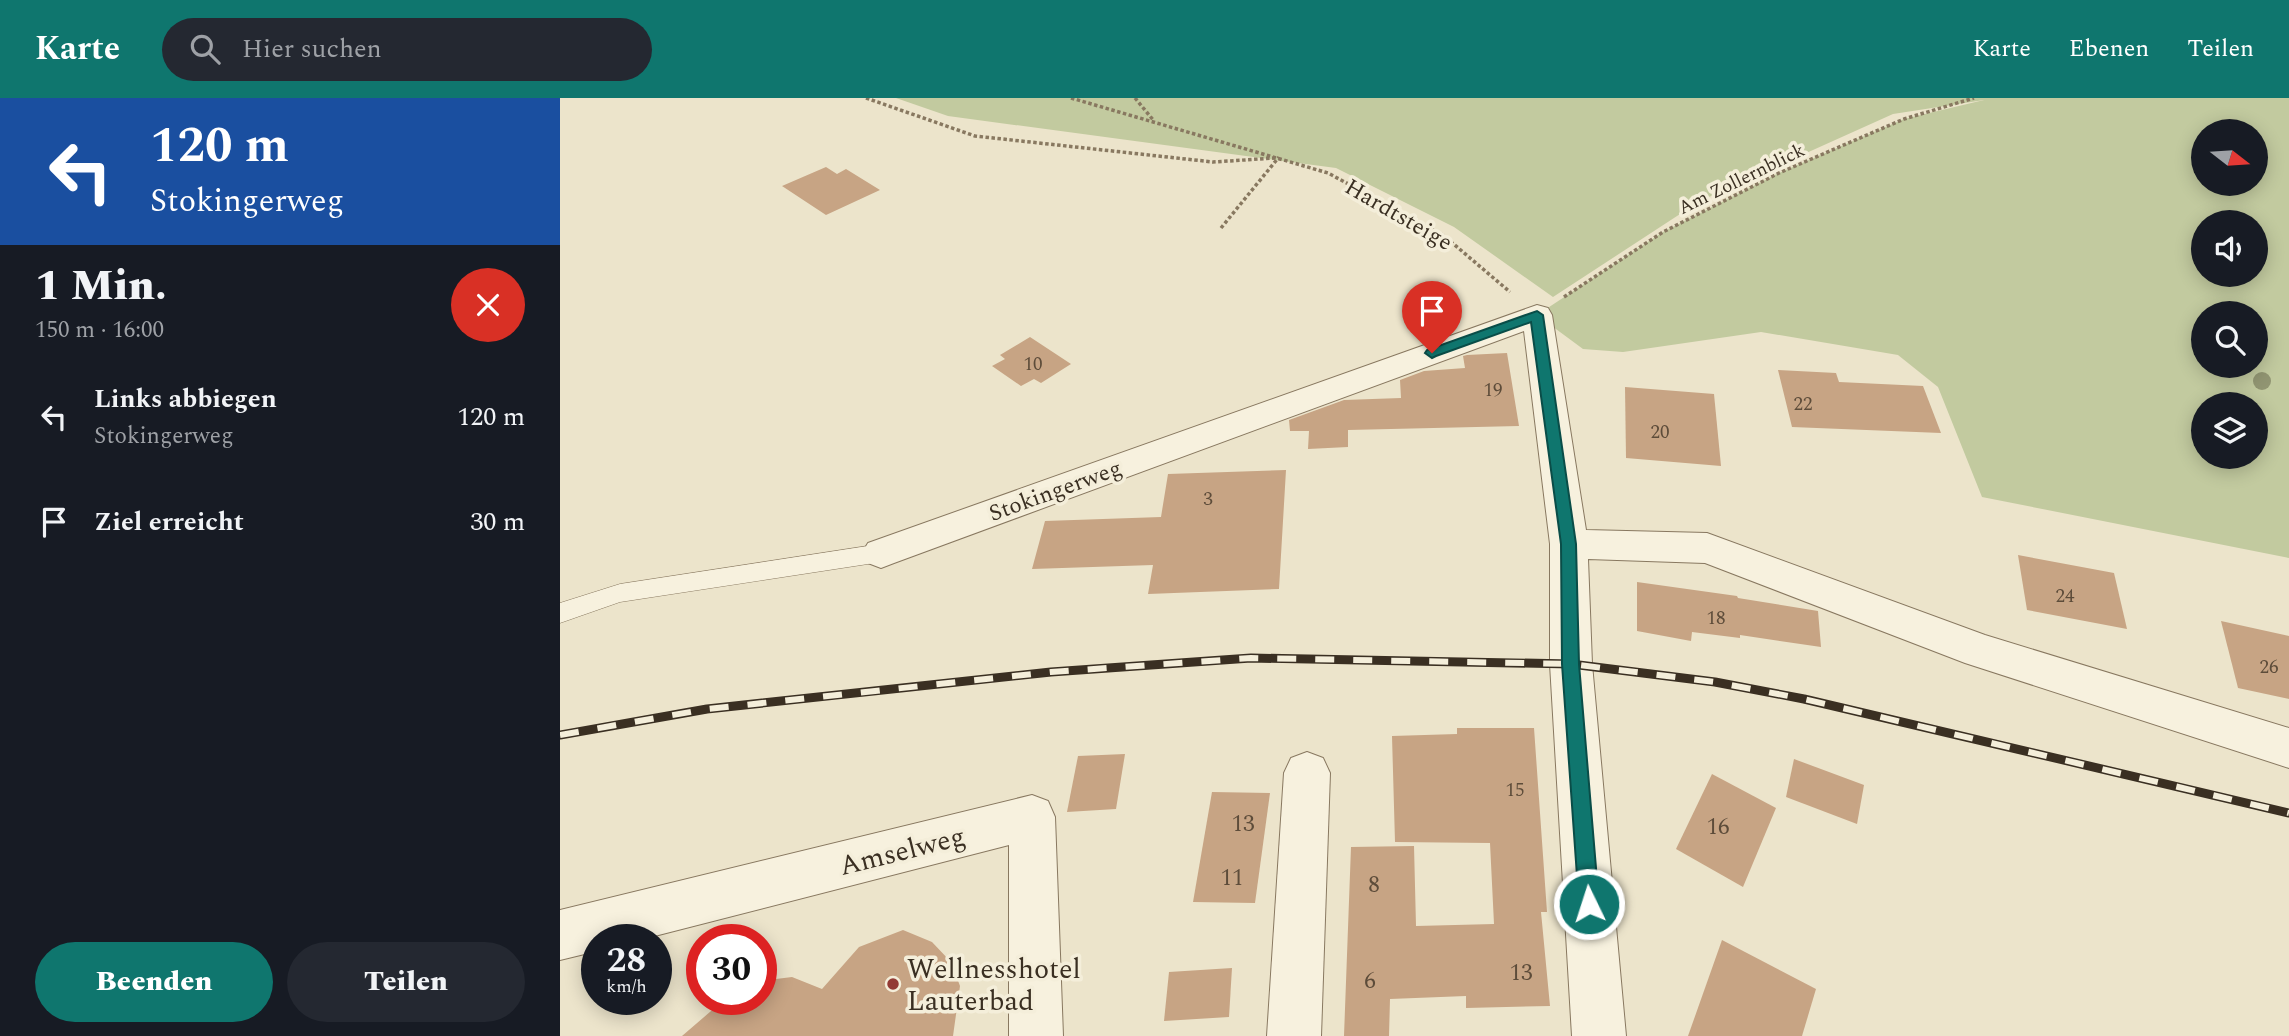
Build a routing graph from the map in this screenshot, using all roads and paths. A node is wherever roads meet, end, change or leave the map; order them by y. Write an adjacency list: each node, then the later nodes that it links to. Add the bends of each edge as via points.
1 (866, 98): 6 (path, via 975,136 1213,162)
2 (1071, 98): 5 (path, Hardtsteige)
3 (1135, 98): 5 (path)
4 (1974, 98): 8 (path, Am Zollernblick, via 1904,119 1767,179 1663,232)
5 (1155, 121): 6 (path, Hardtsteige)
6 (1279, 157): 7 (path); 8 (path, Hardtsteige, via 1328,173 1443,235)
7 (1221, 228)
8 (1537, 315): 9 (street); 10 (street, Stokingerweg)
9 (1569, 544): 12 (street, via 1707,548 1980,651); 17 (street, via 1571,664)
10 (881, 553): 11 (lane, Stokingerweg, via 620,593)
11 (560, 613)
12 (2289, 748)
13 (1307, 773): 16 (street)
14 (560, 935): 15 (street, Amselweg, via 1032,817)
15 (1036, 1036)
16 (1294, 1036)
17 (1599, 1036)

